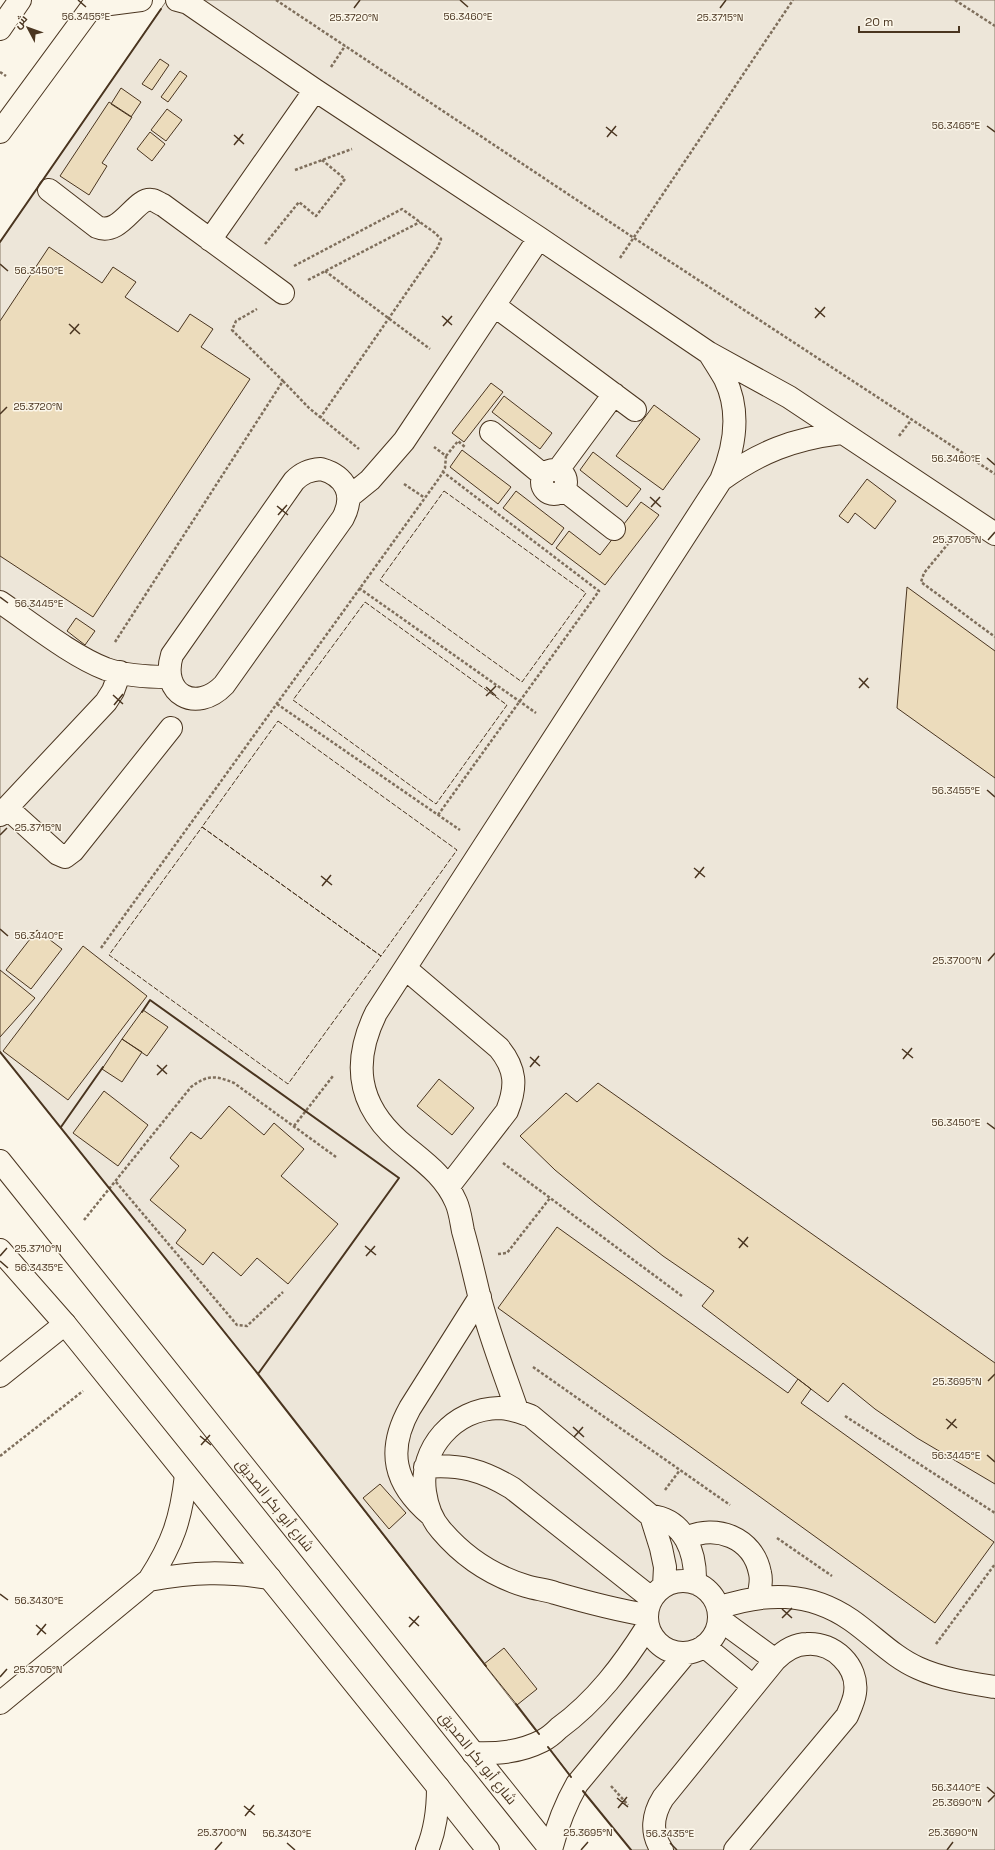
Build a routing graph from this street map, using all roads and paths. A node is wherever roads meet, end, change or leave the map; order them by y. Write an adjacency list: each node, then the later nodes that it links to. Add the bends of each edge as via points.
1 (20, 0): 10 (main road)
2 (141, 0): 8 (main road)
3 (162, 0): 7 (main road)
4 (276, 0): 19 (path)
5 (793, 0): 19 (path)
6 (956, 0): 9 (path)
7 (180, 1): 11 (main road)
8 (94, 4): 12 (main road)
9 (995, 26)
10 (0, 29)
11 (315, 90): 13 (main road); 20 (main road)
12 (0, 132)
13 (386, 136): 14 (path); 18 (main road)
14 (322, 160): 15 (path); 21 (path, via 345,179 316,216 299,202)
15 (292, 171)
16 (49, 190): 20 (main road, via 101,229 110,229 147,200 152,200 163,205)
17 (420, 222): 22 (path); 24 (path, via 402,208); 26 (path, via 435,233 441,243)
18 (540, 238): 23 (main road); 25 (main road)
19 (634, 238): 23 (path); 38 (path)
20 (210, 240): 21 (main road)
21 (247, 266): 24 (main road)
22 (324, 271): 24 (path); 26 (path)
23 (604, 282): 27 (main road)
24 (274, 287): 29 (path, via 236,321 232,330)
25 (495, 306): 28 (main road); 30 (main road)
26 (389, 319): 28 (path); 32 (path)
27 (708, 353): 35 (main road, via 782,393); 40 (main road, via 725,379 735,416 730,460)
28 (454, 367): 33 (main road)
29 (283, 381): 32 (path); 49 (path)
30 (614, 394): 31 (main road); 39 (main road)
31 (635, 410)
32 (320, 418): 36 (path)
33 (412, 431): 36 (main road); 37 (path, via 446,456)
34 (491, 432): 39 (main road)
35 (841, 433): 40 (main road, via 790,442 742,464); 43 (main road)
36 (382, 468): 41 (main road); 42 (path)
37 (443, 472): 42 (path); 51 (path, via 599,591)
38 (995, 474)
39 (555, 478): 44 (main road)
40 (721, 480): 54 (main road)
41 (349, 497): 50 (main road, via 348,508 343,518 224,685 206,698 194,699 174,688); 50 (main road, via 346,487 331,472 311,470 294,480 172,655)
42 (425, 498): 46 (path)
43 (969, 517): 45 (main road); 48 (path, via 924,573 921,582)
44 (614, 529)
45 (995, 534)
46 (360, 588): 51 (path); 52 (path)
47 (0, 602): 49 (main road, via 72,651)
48 (995, 637)
49 (110, 669): 50 (main road, via 136,676); 55 (main road, via 113,691 106,702)
50 (169, 678)
51 (520, 701): 54 (path); 56 (path)
52 (277, 704): 56 (path); 58 (path)
53 (171, 728): 55 (main road, via 73,851 65,856 58,854)
54 (560, 729): 57 (main road)
55 (3, 812)
56 (438, 815): 57 (path)
57 (484, 846): 59 (main road)
58 (101, 948)
59 (406, 969): 62 (main road, via 500,1048 512,1070 513,1097 507,1111); 66 (main road, via 368,1030 361,1065 363,1086 370,1107 382,1125 439,1174)
60 (335, 1074): 61 (path)
61 (294, 1126): 63 (path); 65 (path, via 234,1083 222,1078 210,1077 200,1080 190,1087)
62 (480, 1147): 66 (main road); 67 (path)
63 (336, 1157)
64 (0, 1161): 68 (main road, شارع أبو بكر الصديق)
65 (116, 1182): 68 (path); 71 (path, via 237,1325 247,1326)
66 (449, 1186): 70 (main road, via 457,1204)
67 (550, 1198): 70 (path, via 507,1253); 72 (path)
68 (65, 1242): 103 (main road, شارع أبو بكر الصديق)
69 (0, 1250): 74 (main road)
70 (470, 1258): 73 (main road)
71 (283, 1292)
72 (682, 1296)
73 (480, 1297): 78 (main road); 85 (main road, via 410,1408 402,1422 398,1437 396,1452 399,1471 406,1488 417,1504)
74 (64, 1324): 76 (main road); 77 (main road)
75 (530, 1365): 83 (path)
76 (104, 1373): 80 (path); 82 (main road)
77 (0, 1376)
78 (517, 1410): 81 (main road, via 482,1410 466,1415 451,1424 430,1451); 86 (main road, via 531,1416)
79 (845, 1416): 84 (path)
80 (0, 1456)
81 (425, 1467): 85 (main road, via 426,1500); 95 (main road, via 444,1465 479,1471 512,1488)
82 (186, 1475): 90 (main road); 92 (main road, via 183,1503 175,1531 164,1557)
83 (731, 1506)
84 (995, 1513)
85 (431, 1516): 95 (main road, via 440,1530 460,1549 482,1566 503,1577 526,1586 621,1611)
86 (651, 1516): 88 (main road, via 662,1518 675,1526); 95 (main road, via 662,1548 665,1567)
87 (776, 1537): 91 (path)
88 (686, 1538): 93 (main road, via 693,1552); 94 (main road, via 708,1532 732,1536 742,1543 750,1552 760,1573)
89 (995, 1564): 99 (path)
90 (270, 1578): 92 (main road, via 209,1572); 104 (main road)
91 (834, 1578)
92 (149, 1580): 102 (main road)
93 (695, 1583): 95 (main road, via 679,1581); 96 (main road, via 705,1588 713,1597)
94 (758, 1597): 96 (main road); 99 (main road, via 804,1598 824,1605 851,1620 888,1649)
95 (652, 1606): 97 (main road, via 655,1642 670,1651); 103 (main road, via 631,1653 612,1678 569,1722 544,1741 520,1750 497,1754)
96 (718, 1614): 97 (main road, via 712,1639); 98 (main road)
97 (695, 1650): 100 (main road); 107 (main road, via 577,1784 565,1804)
98 (775, 1660): 100 (main road); 109 (main road, via 794,1646 819,1644 842,1656 850,1667 856,1691 847,1716)
99 (919, 1668): 101 (main road, via 958,1681)
100 (753, 1686): 108 (main road, via 656,1809 655,1835)
101 (995, 1687)
102 (0, 1704)
103 (473, 1753): 107 (main road, شارع أبو بكر الصديق)
104 (438, 1787): 105 (main road, via 438,1813 433,1837); 106 (main road)
105 (427, 1850)
106 (488, 1850)
107 (551, 1850)
108 (662, 1850)
109 (734, 1850)

